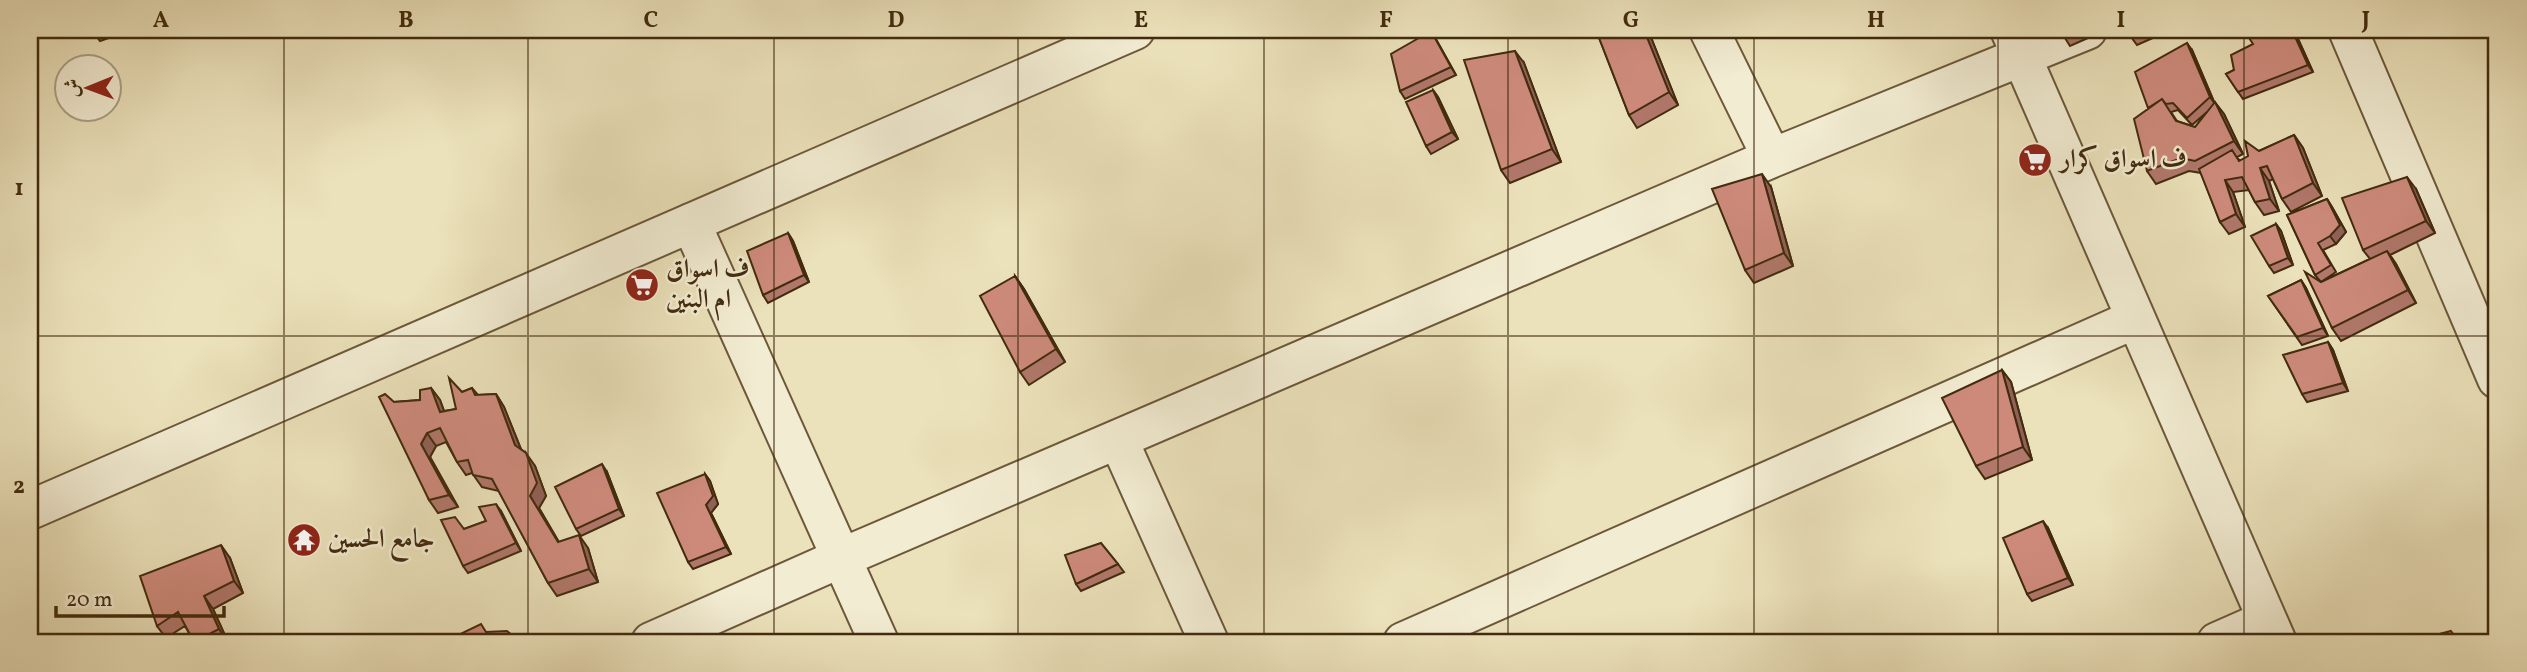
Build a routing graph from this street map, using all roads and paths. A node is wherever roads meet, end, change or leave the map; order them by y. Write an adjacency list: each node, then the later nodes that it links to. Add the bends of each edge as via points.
1 (1135, 30): 7 (street)
2 (1709, 30): 6 (street)
3 (2087, 30): 5 (street)
4 (2348, 30): 9 (street)
5 (2016, 43): 6 (street); 8 (street)
6 (1772, 158): 10 (street)
7 (691, 223): 11 (street); 12 (street)
8 (2134, 319): 13 (street); 17 (street)
9 (2497, 379)
10 (1118, 439): 12 (street); 16 (street)
11 (30, 510)
12 (841, 558): 14 (street); 15 (street)
13 (2272, 631): 18 (street)
14 (651, 642)
15 (879, 642)
16 (1209, 642)
17 (1403, 642)
18 (2217, 642)

